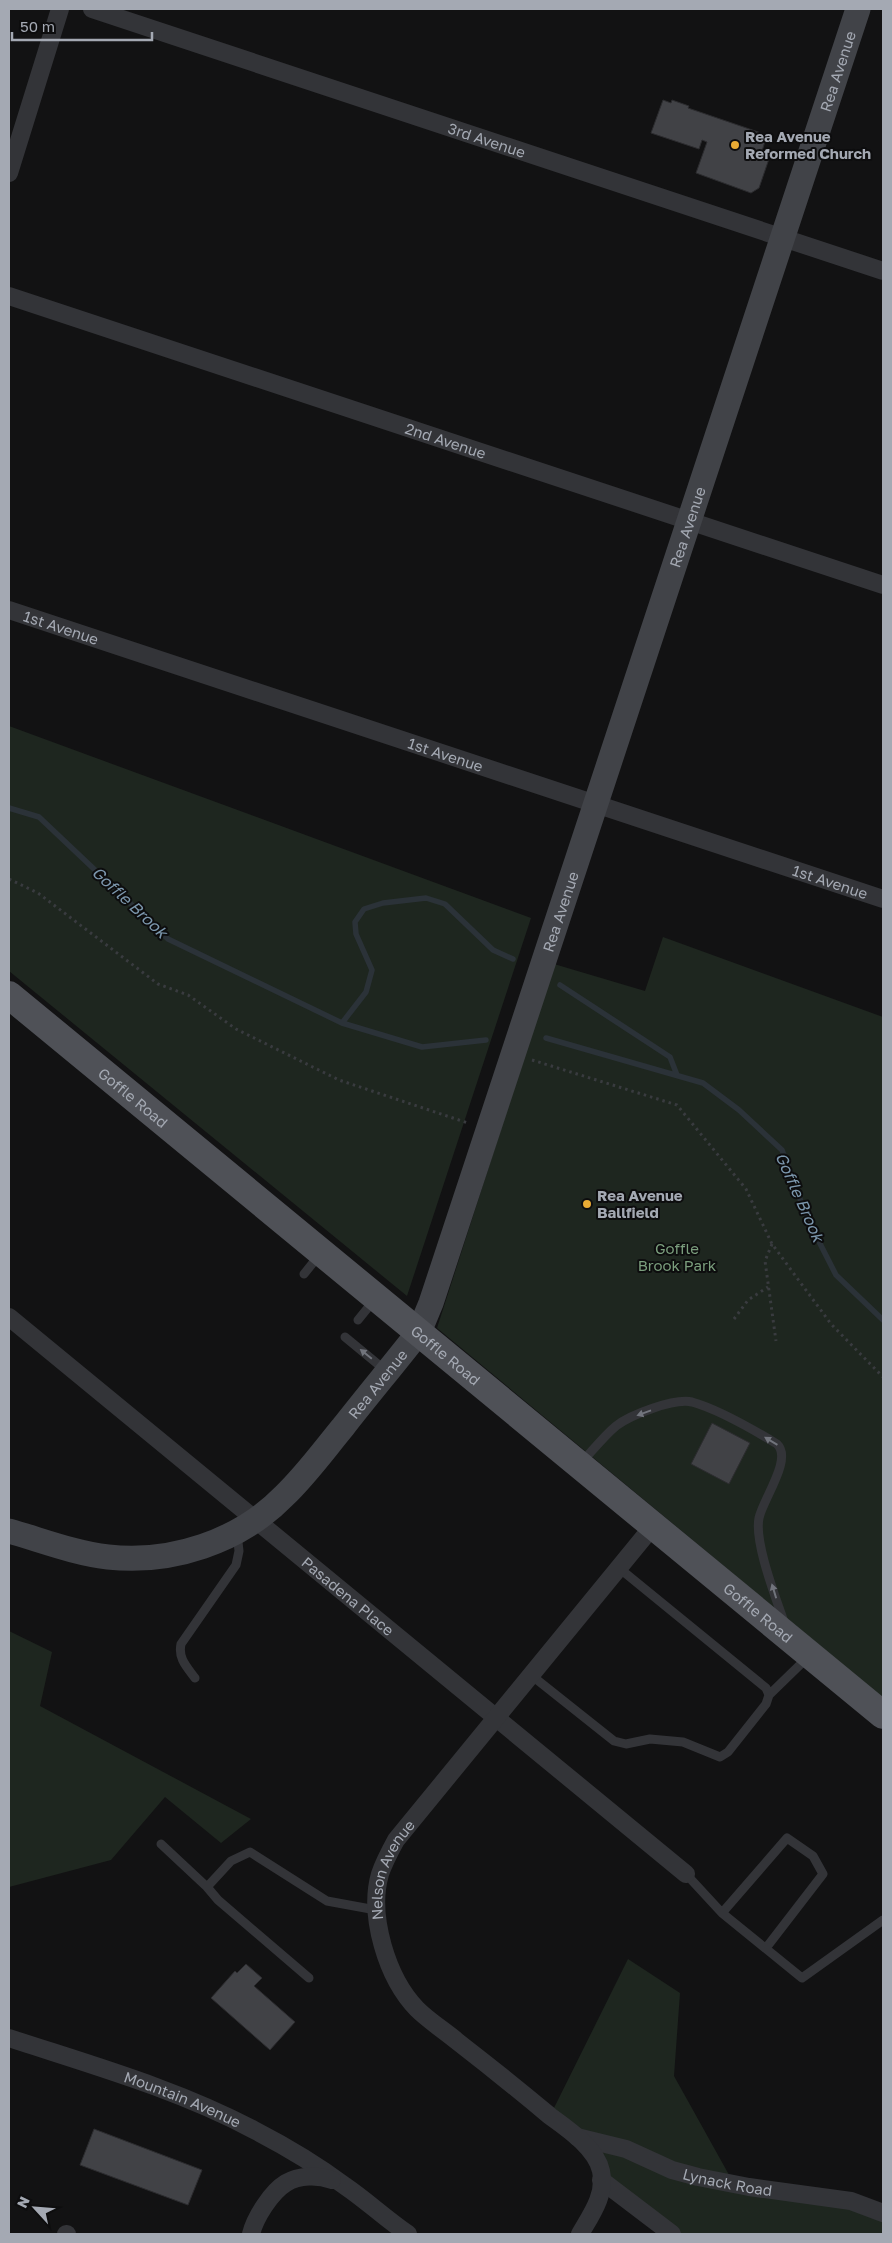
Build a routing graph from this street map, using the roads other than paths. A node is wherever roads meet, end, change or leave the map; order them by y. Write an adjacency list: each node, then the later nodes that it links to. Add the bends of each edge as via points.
1 (60, 9): 4 (street)
2 (92, 9): 5 (street, 3rd Avenue)
3 (858, 9): 5 (street, Rea Avenue)
4 (9, 173)
5 (782, 237): 6 (street, 3rd Avenue); 8 (street, Rea Avenue)
6 (883, 271)
7 (9, 296): 8 (street, 2nd Avenue)
8 (689, 521): 9 (street, 2nd Avenue); 11 (street, Rea Avenue)
9 (883, 585)
10 (9, 610): 11 (street, 1st Avenue)
11 (596, 804): 12 (street, 1st Avenue); 19 (street, Rea Avenue)
12 (883, 899)
13 (9, 995): 14 (main road, Goffle Road)
14 (322, 1252): 15 (lane); 16 (main road, Goffle Road)
15 (304, 1274)
16 (376, 1297): 18 (lane); 19 (main road, Goffle Road)
17 (9, 1317): 23 (street, Pasadena Place)
18 (358, 1320)
19 (419, 1332): 21 (street, Rea Avenue); 22 (main road, Goffle Road)
20 (345, 1337): 21 (lane, one-way to 20)
21 (388, 1372): 23 (street, Rea Avenue, via 284,1496)
22 (579, 1465): 24 (main road, Goffle Road); 27 (lane, one-way to 22, via 758,1530 764,1504 783,1459 782,1449 777,1444 691,1402 666,1405 624,1421)
23 (246, 1525): 25 (street, Rea Avenue, via 205,1547 172,1555 138,1558 107,1557); 30 (lane, via 236,1564 181,1644 182,1661); 33 (street, Pasadena Place)
24 (653, 1526): 26 (street, Nelson Avenue); 27 (main road, Goffle Road)
25 (9, 1531)
26 (619, 1568): 29 (street, Nelson Avenue); 31 (lane, via 766,1688)
27 (789, 1637): 28 (main road, Goffle Road)
28 (810, 1655): 31 (lane); 32 (main road, Goffle Road)
29 (531, 1675): 31 (lane, via 614,1741 626,1744 650,1739 683,1742 720,1757 728,1752 766,1704); 33 (street, Nelson Avenue)
30 (195, 1678)
31 (769, 1695)
32 (883, 1715)
33 (496, 1718): 35 (street, Pasadena Place); 37 (street, Nelson Avenue, via 396,1840 379,1876)
34 (161, 1844): 36 (lane)
35 (686, 1874): 38 (lane)
36 (207, 1887): 37 (lane, via 231,1861 250,1852 327,1901); 41 (lane)
37 (376, 1910): 43 (street, Nelson Avenue, via 384,1951 395,1976 416,2008)
38 (722, 1913): 40 (lane); 40 (lane, via 787,1838 813,1856 823,1874)
39 (883, 1920): 40 (lane, via 802,1978)
40 (766, 1948)
41 (309, 1978)
42 (9, 2038): 45 (street, Mountain Avenue, via 130,2077 201,2105 254,2130)
43 (574, 2136): 44 (street, Nelson Avenue, via 590,2150 598,2163); 46 (street, Lynack Road, via 626,2149 672,2170 698,2177 850,2201)
44 (601, 2180): 49 (street, Nelson Avenue, via 596,2206); 50 (street)
45 (344, 2185): 47 (street, via 322,2177 304,2177 286,2183 263,2208); 48 (street)
46 (883, 2212)
47 (251, 2234)
48 (408, 2234)
49 (580, 2234)
50 (672, 2234)

